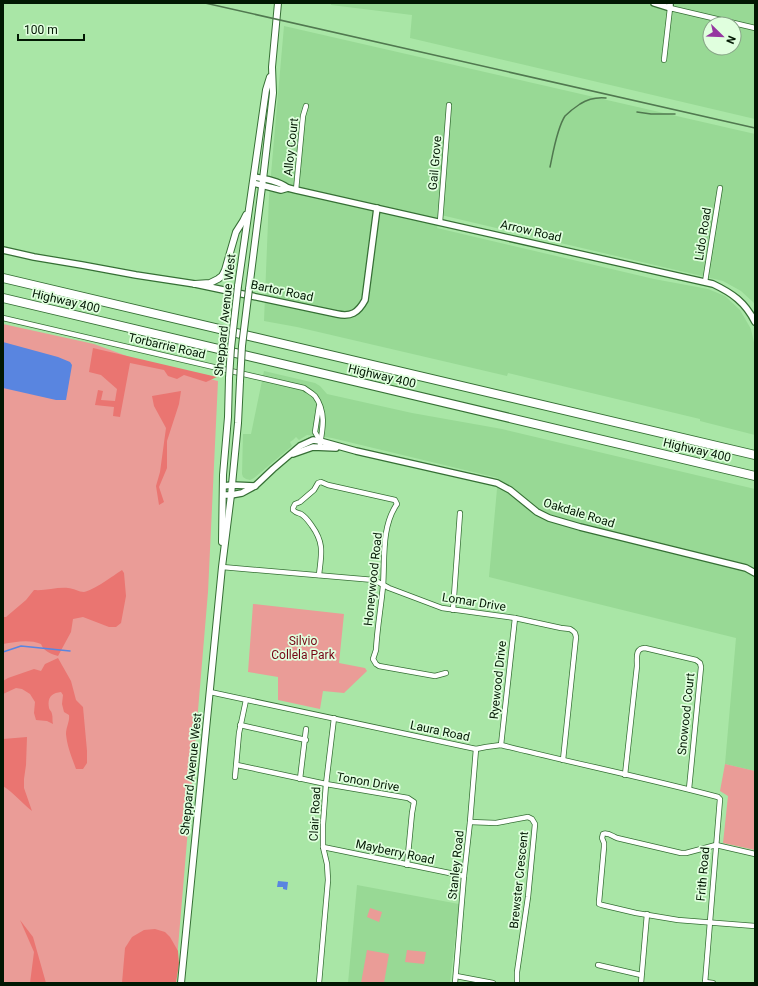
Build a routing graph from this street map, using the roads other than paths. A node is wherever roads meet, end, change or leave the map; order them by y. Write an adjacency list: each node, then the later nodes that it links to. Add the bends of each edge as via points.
1 (278, 3): 6 (main road, Sheppard Avenue West)
2 (654, 3): 3 (street)
3 (670, 5): 4 (street); 5 (street)
4 (755, 28)
5 (664, 60)
6 (272, 67): 9 (main road, Sheppard Avenue West, via 272,93); 10 (main road, Sheppard Avenue West, via 266,90)
7 (449, 105): 17 (street, Gail Grove)
8 (306, 106): 14 (street, Alloy Court)
9 (263, 178): 10 (street, Arrow Road); 11 (main road, Sheppard Avenue West); 12 (street, Arrow Road)
10 (253, 180): 11 (street, Arrow Road); 16 (main road, Sheppard Avenue West)
11 (262, 186): 12 (street, Arrow Road, via 281,190); 28 (main road, Sheppard Avenue West, bridge, via 242,346)
12 (288, 188): 14 (street, Arrow Road)
13 (720, 188): 20 (street, Lido Road)
14 (296, 190): 15 (street, Arrow Road)
15 (378, 208): 17 (street, Arrow Road); 21 (street, Bartor Road, via 367,294 361,308 349,315)
16 (248, 210): 21 (main road, via 236,232 222,276 210,282); 29 (main road, Sheppard Avenue West, bridge, via 228,378)
17 (440, 222): 20 (street, Arrow Road)
18 (3, 250): 21 (street, Bartor Road, via 136,276)
19 (3, 278): 26 (highway, Highway 400)
20 (705, 282): 24 (street, Arrow Road, via 732,294 746,306)
21 (195, 284)
22 (3, 298): 27 (highway, Highway 400)
23 (3, 318): 25 (street, Torbarrie Road, via 304,388 314,395 323,417)
24 (755, 322)
25 (320, 444): 30 (street, Oakdale Road, via 288,456); 35 (street, Oakdale Road, via 497,483 549,518 746,568)
26 (755, 455)
27 (755, 476)
28 (232, 485): 29 (street); 30 (street); 32 (main road, Sheppard Avenue West)
29 (223, 486): 31 (main road, Sheppard Avenue West)
30 (255, 486): 32 (street, Oakdale Road)
31 (223, 494): 32 (street, Oakdale Road); 34 (main road, Sheppard Avenue West)
32 (231, 495): 34 (main road, Sheppard Avenue West)
33 (460, 513): 38 (street)
34 (222, 567): 36 (street, Lomar Drive); 41 (main road, Sheppard Avenue West)
35 (755, 573)
36 (319, 575): 37 (street, Lomar Drive, via 374,580); 37 (street, Honeywood Road, via 322,548 317,534 310,522 293,508 321,482 395,500 397,504 392,512 386,536)
37 (383, 585): 38 (street, Lomar Drive); 40 (street, Honeywood Road, via 373,659 376,664 435,676)
38 (453, 610): 39 (street, Lomar Drive)
39 (515, 618): 47 (street, Ryewood Drive); 49 (street, Lomar Drive, via 575,633)
40 (446, 673)
41 (210, 692): 42 (street, Laura Road); 68 (main road, Sheppard Avenue West)
42 (246, 700): 43 (street, Laura Road); 44 (street)
43 (334, 718): 48 (street, Laura Road); 54 (street, Clair Road)
44 (240, 725): 46 (street); 50 (street)
45 (306, 729): 46 (street)
46 (306, 740): 53 (street)
47 (501, 745): 48 (street, Laura Road); 49 (street, Laura Road)
48 (476, 749): 56 (street, Stanley Road)
49 (563, 760): 51 (street, Laura Road)
50 (237, 765): 52 (street); 53 (street)
51 (625, 775): 55 (street, Laura Road); 55 (street, Snowood Court, via 638,654 641,648 645,648 700,663)
52 (235, 777)
53 (300, 779): 54 (street)
54 (326, 784): 58 (street, Clair Road); 60 (street, Tonon Drive, via 408,798 414,802)
55 (689, 789): 57 (street, Frith Road, via 720,799)
56 (470, 822): 61 (street, Stanley Road); 72 (street, Brewster Crescent, via 496,823 528,816 535,824)
57 (716, 845): 59 (street); 62 (street, via 681,853 603,834 600,904); 63 (street, Frith Road)
58 (323, 847): 60 (street, Mayberry Road); 69 (street, Clair Road, via 328,880)
59 (755, 854)
60 (407, 865): 61 (street, Mayberry Road)
61 (464, 876): 67 (street, Stanley Road)
62 (647, 914): 63 (street); 66 (street)
63 (709, 922): 64 (street); 74 (street, Frith Road)
64 (755, 926)
65 (598, 964): 66 (street)
66 (641, 975): 73 (street)
67 (456, 976): 70 (street, Stanley Road); 71 (street)
68 (181, 983)
69 (318, 983)
70 (455, 983)
71 (493, 983)
72 (517, 983)
73 (641, 983)
74 (705, 983): 75 (street)
75 (713, 983)

